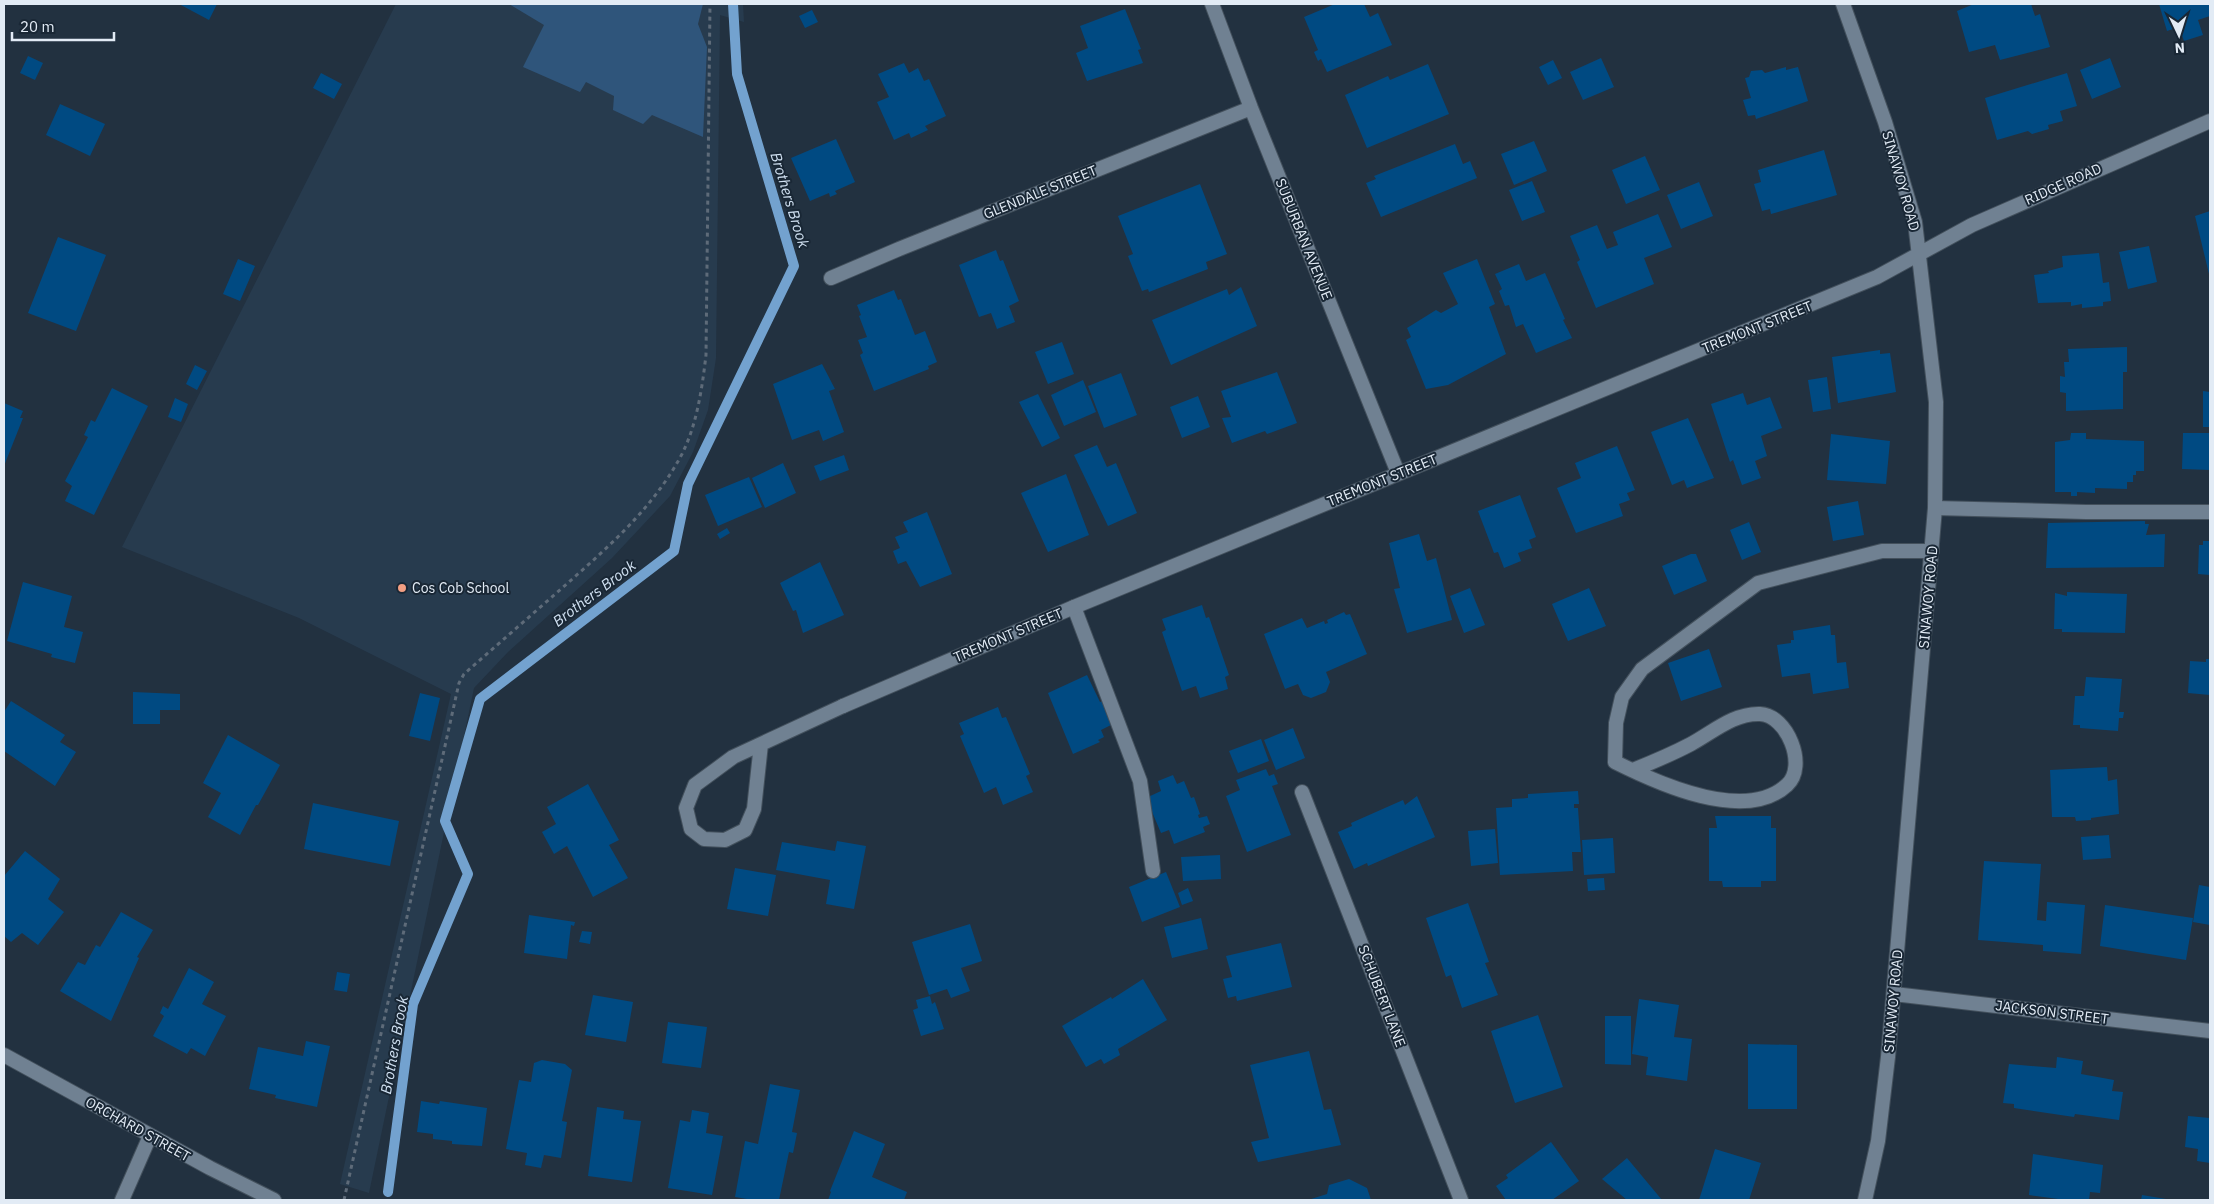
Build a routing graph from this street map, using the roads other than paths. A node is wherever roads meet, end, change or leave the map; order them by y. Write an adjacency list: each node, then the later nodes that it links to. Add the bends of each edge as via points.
1 (1212, 4): 3 (street, SUBURBAN AVENUE)
2 (1844, 4): 5 (street, SINAWOY ROAD, via 1885,122 1915,222)
3 (1251, 108): 6 (street, GLENDALE STREET, via 898,248); 7 (street, SUBURBAN AVENUE)
4 (2210, 121): 5 (street, RIDGE ROAD, via 1972,225)
5 (1920, 254): 7 (street, TREMONT STREET, via 1877,278); 8 (street, SINAWOY ROAD, via 1936,402)
6 (831, 278)
7 (1398, 473): 11 (street, TREMONT STREET)
8 (1936, 508): 9 (street); 10 (street, SINAWOY ROAD)
9 (2210, 512)
10 (1932, 551): 13 (street, via 1882,551 1758,584 1642,670 1622,697 1616,723 1616,762); 16 (street, SINAWOY ROAD)
11 (1074, 607): 12 (street, TREMONT STREET); 15 (street, via 1140,781)
12 (762, 744): 12 (street, TREMONT STREET, via 733,757 695,785 686,808 691,829 704,839 725,840 745,830 754,809)
13 (1632, 770): 13 (street, via 1667,787 1725,800 1758,799 1788,785 1796,771 1795,751 1782,725 1762,714 1738,717 1663,758)
14 (1302, 792): 22 (street, SCHUBERT LANE)
15 (1153, 872)
16 (1894, 994): 17 (street, JACKSON STREET); 23 (street, SINAWOY ROAD, via 1878,1141)
17 (2210, 1031)
18 (4, 1055): 19 (street, ORCHARD STREET)
19 (150, 1136): 20 (street); 21 (street, ORCHARD STREET)
20 (122, 1200)
21 (274, 1200)
22 (1461, 1200)
23 (1865, 1200)

